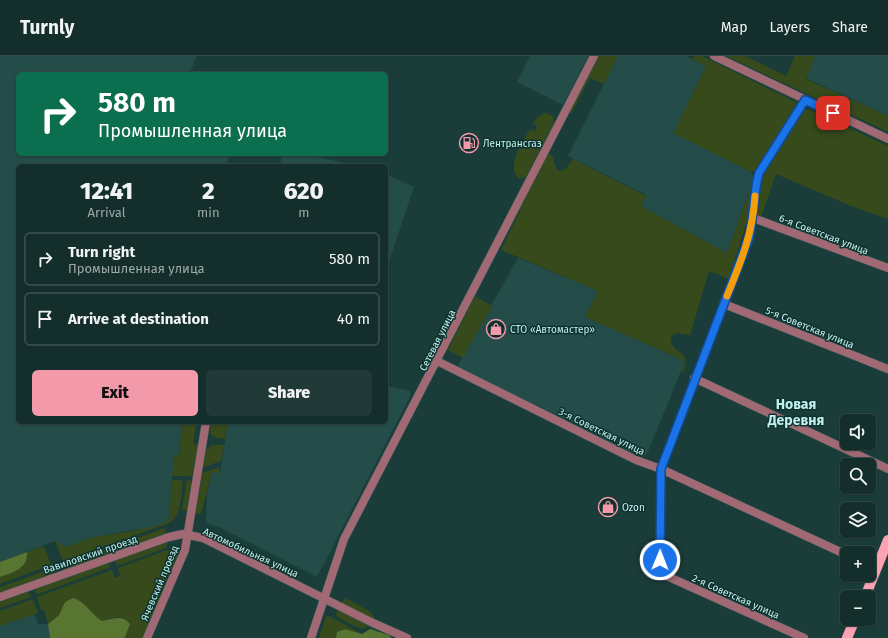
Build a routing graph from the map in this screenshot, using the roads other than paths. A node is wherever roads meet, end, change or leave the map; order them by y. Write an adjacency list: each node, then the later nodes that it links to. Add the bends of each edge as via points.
1 (594, 56): 8 (street, Сетевая улица)
2 (714, 56): 3 (street)
3 (805, 100): 4 (street); 5 (street, via 759,173)
4 (888, 139)
5 (754, 218): 6 (street, 6-я Советская улица); 7 (street)
6 (888, 268)
7 (724, 304): 9 (street, 5-я Советская улица); 10 (street)
8 (437, 361): 12 (street, 3-я Советская улица, via 636,460); 19 (street, Сетевая улица, via 344,539)
9 (888, 369)
10 (694, 378): 12 (street); 13 (street)
11 (206, 424): 14 (street, Автомобильная улица)
12 (661, 469): 16 (street, 3-я Советская улица); 24 (street, 2-я Советская улица, via 660,573)
13 (888, 469)
14 (188, 535): 18 (street, Вавиловский проезд, via 169,537); 19 (street, Автомобильная улица, via 203,538); 21 (street, Ячевский проезд, via 185,550)
15 (888, 540): 17 (main road)
16 (840, 551)
17 (876, 561)
18 (0, 597)
19 (324, 598): 22 (street, Сетевая улица); 23 (street, Автомобильная улица)
20 (852, 626): 25 (main road)
21 (147, 638)
22 (311, 638)
23 (408, 638)
24 (804, 638)
25 (847, 638)

